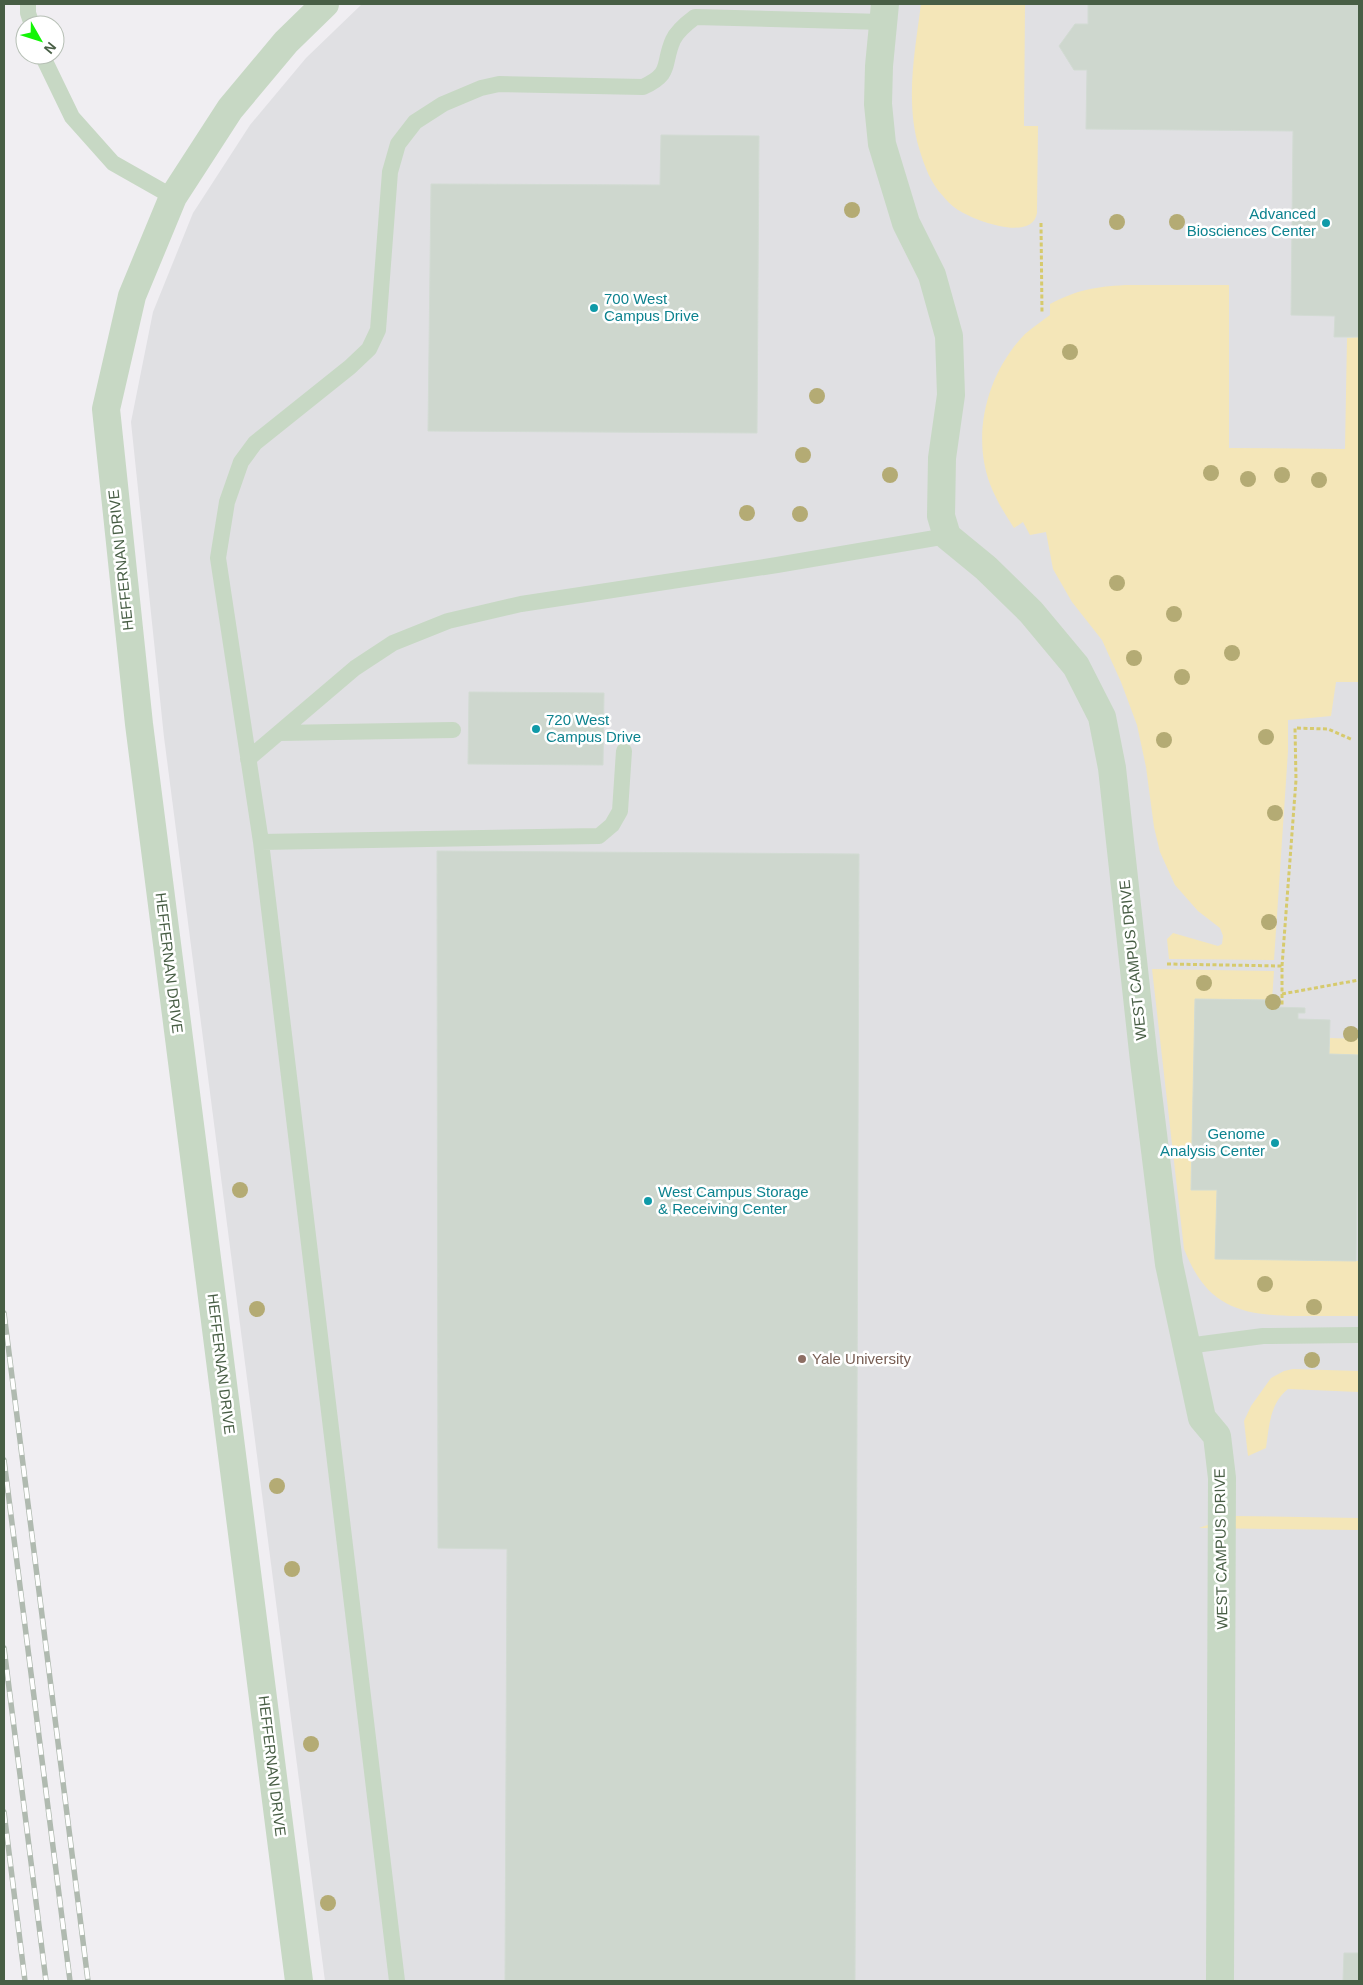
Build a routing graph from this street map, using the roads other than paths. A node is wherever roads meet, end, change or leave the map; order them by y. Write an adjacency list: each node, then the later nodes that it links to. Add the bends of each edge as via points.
1 (325, 4): 4 (street, HEFFERNAN DRIVE, via 286,42 230,109)
2 (884, 13): 5 (street, via 878,104 882,144 906,223 932,275 949,336 951,395 942,458 941,516); 9 (lane, via 695,17 673,39 666,70 657,81 643,87 499,84 443,104 415,122 398,144 390,172 378,330 369,350 255,443 241,462 227,502 218,558)
3 (47, 65): 4 (lane, via 72,117 113,163)
4 (173, 197): 13 (street, HEFFERNAN DRIVE, via 132,296 106,409 139,724)
5 (947, 536): 7 (lane, via 521,604 448,621 393,643 355,668); 12 (street, WEST CAMPUS DRIVE, via 1032,612 1076,666 1102,717 1112,768 1170,1264)
6 (453, 730): 7 (lane)
7 (280, 733): 9 (lane)
8 (624, 751): 10 (lane, via 620,811 612,825 599,836)
9 (248, 759): 10 (lane)
10 (261, 842): 14 (lane)
11 (1359, 1334): 12 (lane, via 1263,1336)
12 (1187, 1346): 15 (street, WEST CAMPUS DRIVE, via 1202,1418 1217,1436 1222,1478)
13 (299, 1981)
14 (397, 1981)
15 (1220, 1981)

